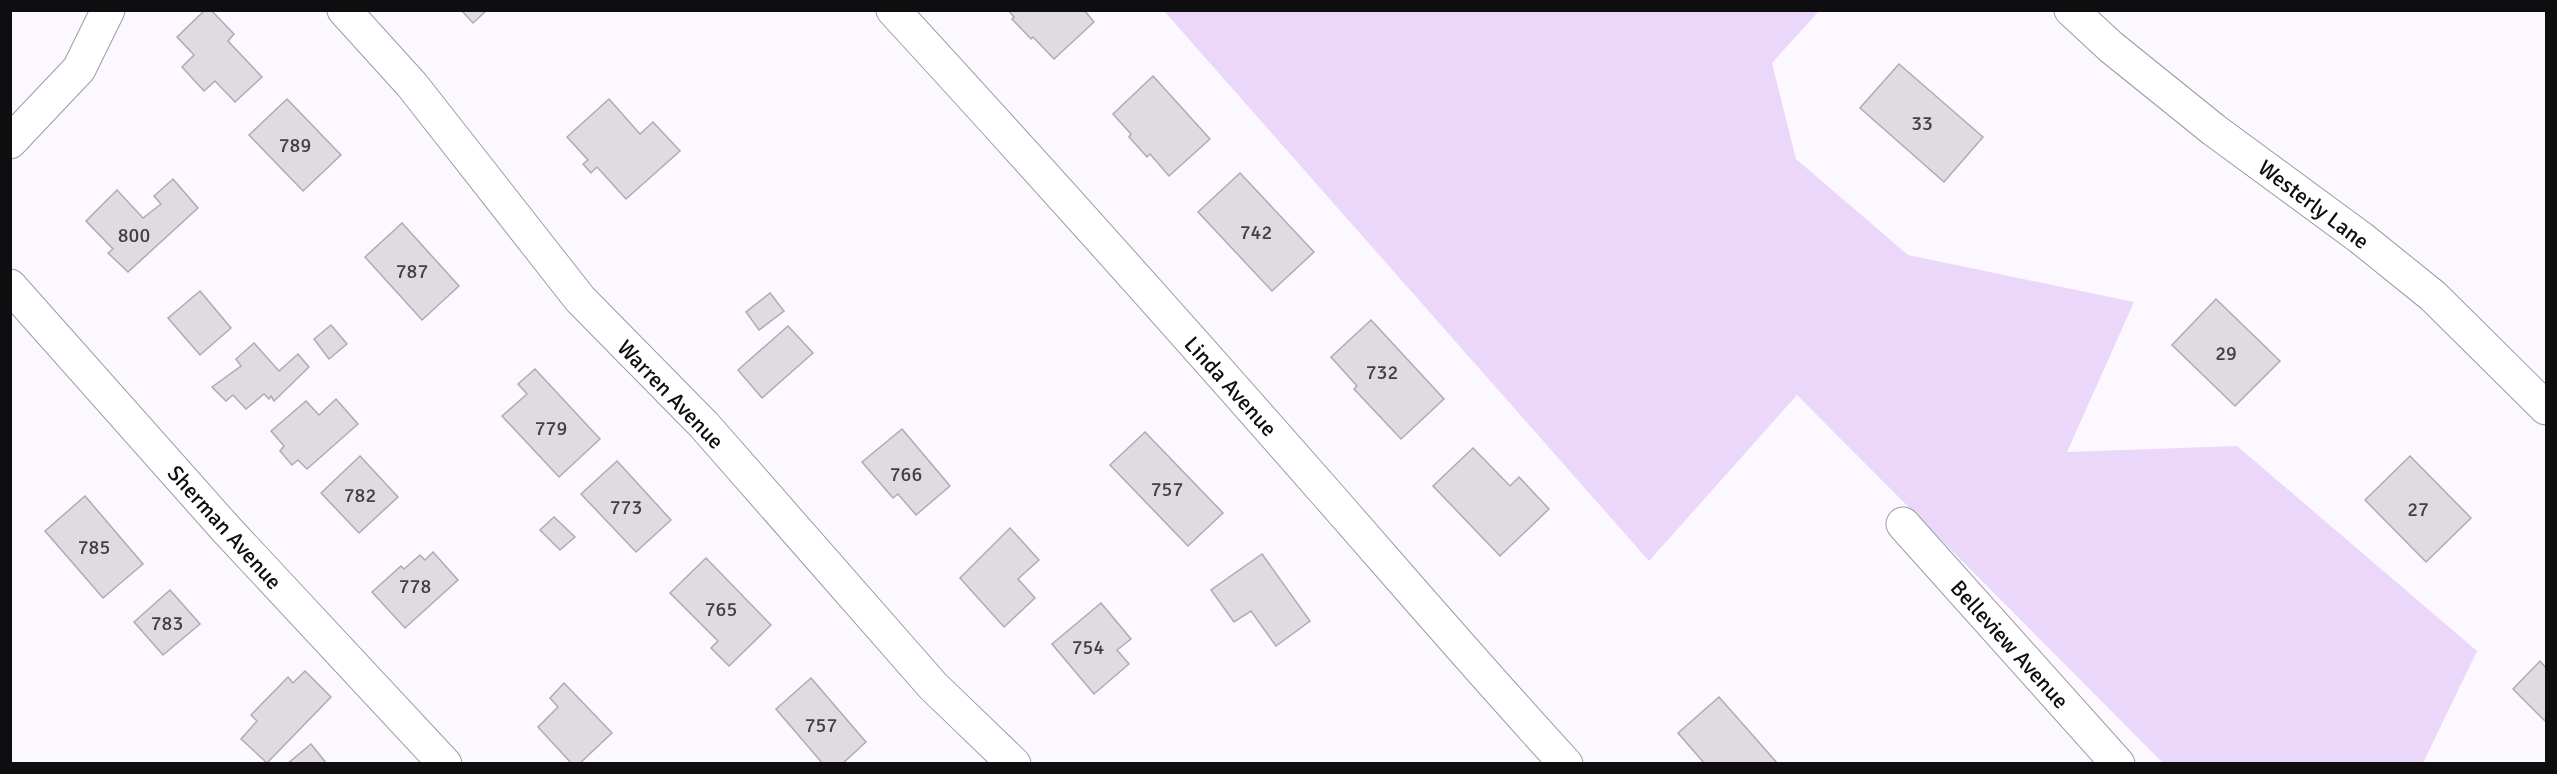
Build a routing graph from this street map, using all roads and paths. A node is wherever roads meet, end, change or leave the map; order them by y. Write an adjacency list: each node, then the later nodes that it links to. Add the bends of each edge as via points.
1 (108, 10): 5 (street, via 79,69)
2 (344, 10): 10 (street, Warren Avenue, via 412,85 580,299 704,425 933,686)
3 (893, 10): 11 (street, Linda Avenue)
4 (2071, 10): 7 (street, Westerly Lane, via 2110,47 2214,130 2433,296)
5 (10, 141)
6 (10, 286): 9 (street, Sherman Avenue, via 226,529)
7 (2547, 408)
8 (1903, 524): 12 (street, Belleview Avenue)
9 (445, 764)
10 (1014, 764)
11 (1566, 764)
12 (2118, 764)

